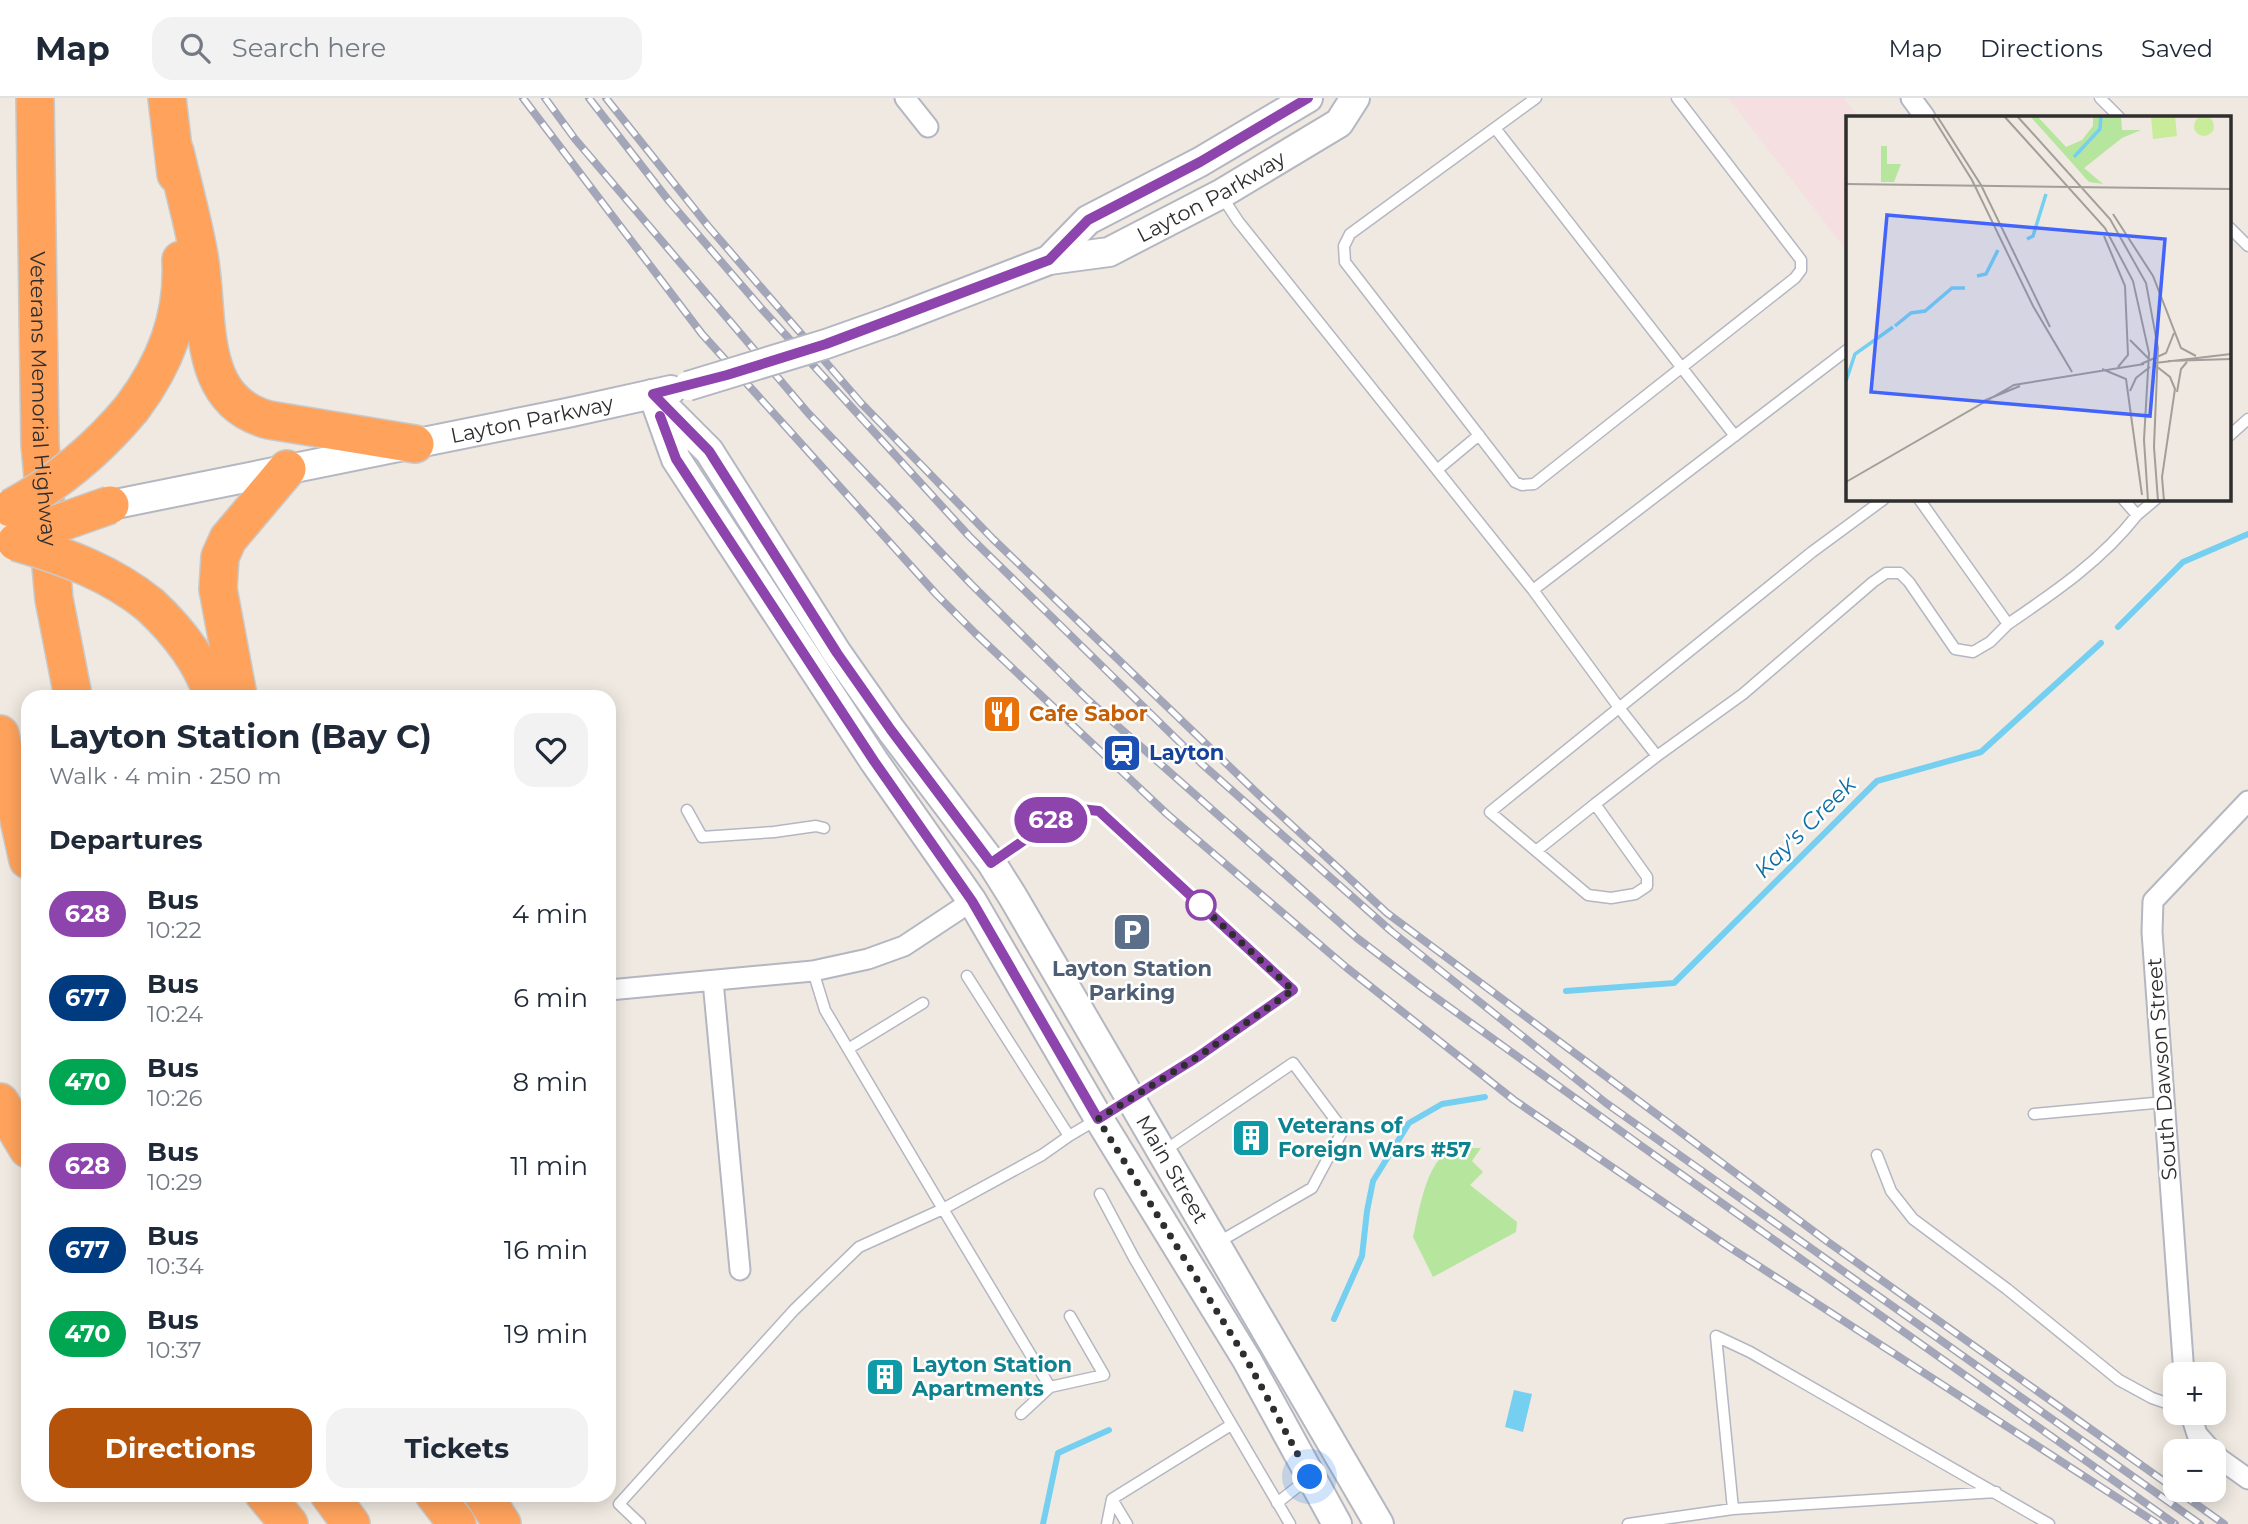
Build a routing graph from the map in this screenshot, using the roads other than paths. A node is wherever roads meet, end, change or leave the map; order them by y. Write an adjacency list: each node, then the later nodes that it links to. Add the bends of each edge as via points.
1 (35, 98): 39 (highway, Veterans Memorial Highway, via 40,444 54,599)
2 (167, 98): 14 (highway)
3 (905, 98): 12 (street)
4 (1308, 98): 18 (main road, Layton Parkway, via 1200,162 1088,220)
5 (1355, 98): 15 (main road, Layton Parkway, via 1339,122)
6 (1536, 98): 13 (lane)
7 (1676, 98): 20 (lane, via 1801,260 1795,278)
8 (1911, 98): 10 (street)
9 (2100, 98): 11 (lane)
10 (1924, 116)
11 (2118, 116)
12 (928, 127)
13 (1495, 128): 20 (lane); 23 (lane, via 1350,234 1344,246 1345,262)
14 (175, 152): 26 (highway, via 199,257 212,363 228,396 262,418); 36 (highway, bridge, via 182,270 179,307 162,361 132,408 109,433)
15 (1221, 194): 18 (main road, Layton Parkway, via 1109,252); 28 (lane)
16 (2230, 228): 17 (lane)
17 (2248, 246)
18 (1049, 260): 21 (main road, Layton Parkway, bridge, via 826,344)
19 (1846, 351): 25 (lane)
20 (1682, 367): 23 (lane, via 1534,484 1515,482); 25 (lane)
21 (653, 394): 26 (main road, Layton Parkway); 51 (main road, Main Street, via 709,451 837,653); 52 (main road, Main Street, via 676,459 874,761)
22 (2248, 419): 24 (lane)
23 (1479, 435): 28 (lane)
24 (2230, 435)
25 (1735, 436): 37 (lane)
26 (415, 444): 27 (main road, Layton Parkway)
27 (287, 469): 33 (main road, Layton Parkway); 41 (highway, via 228,539 220,557 218,589)
28 (1437, 470): 37 (lane)
29 (1883, 500): 42 (lane)
30 (1920, 500): 38 (lane)
31 (2124, 500): 34 (lane)
32 (2155, 500): 34 (lane)
33 (125, 502): 35 (main road, Layton Parkway, bridge); 36 (highway, bridge, via 52,526)
34 (2137, 515): 38 (lane, via 2087,566)
35 (52, 517): 36 (highway)
36 (4, 527): 40 (highway, bridge, via 129,589 150,605 192,653)
37 (1533, 590): 42 (lane)
38 (2008, 624): 44 (lane, via 1973,652 1955,649 1909,582 1900,573 1886,573 1743,694)
39 (72, 690)
40 (211, 690)
41 (237, 690)
42 (1620, 709): 44 (lane); 50 (lane, via 1490,812)
43 (0, 734): 48 (highway)
44 (1657, 756): 46 (lane)
45 (2248, 801): 61 (street, South Dawson Street, via 2153,901)
46 (1595, 804): 50 (lane); 50 (lane, via 1647,877 1647,886 1635,894 1612,898 1588,895)
47 (687, 810): 49 (lane, via 702,837)
48 (21, 828)
49 (824, 828)
50 (1536, 851)
51 (991, 863): 59 (main road, Main Street); 59 (lane, via 1071,808 1099,811 1293,990)
52 (972, 901): 53 (street, via 904,946); 63 (main road, Main Street)
53 (813, 971): 55 (street); 58 (lane, via 825,1010)
54 (967, 976): 64 (lane)
55 (713, 981): 56 (street); 71 (street)
56 (616, 988)
57 (923, 1003): 58 (lane)
58 (848, 1049): 69 (lane)
59 (1132, 1099): 63 (lane); 66 (main road, Main Street)
60 (0, 1102): 65 (highway)
61 (2165, 1102): 62 (lane); 73 (street, South Dawson Street)
62 (2034, 1114)
63 (1098, 1119): 64 (lane); 79 (main road, Main Street, via 1247,1360)
64 (1069, 1136): 69 (lane)
65 (21, 1137)
66 (1163, 1152): 70 (main road, Main Street); 70 (lane, via 1293,1063 1343,1130 1312,1188)
67 (1877, 1154): 75 (lane, via 1891,1191 1913,1219 2119,1380)
68 (1100, 1194): 77 (lane)
69 (943, 1209): 74 (lane); 93 (lane, via 859,1247 794,1310 619,1504)
70 (1217, 1243): 98 (main road, Main Street)
71 (740, 1270)
72 (1070, 1317): 74 (lane, via 1104,1374)
73 (2183, 1362)
74 (1050, 1387): 76 (lane)
75 (2163, 1402)
76 (1021, 1414)
77 (1231, 1425): 82 (lane); 87 (lane)
78 (2226, 1463): 80 (street)
79 (1310, 1477): 87 (lane); 97 (main road, Main Street)
80 (2248, 1479)
81 (1997, 1492): 88 (lane); 88 (lane, via 1716,1336); 100 (lane)
82 (1112, 1499): 94 (lane); 95 (lane)
83 (271, 1502): 89 (highway)
84 (335, 1502): 90 (highway)
85 (440, 1502): 91 (highway)
86 (488, 1502): 92 (highway)
87 (1277, 1503): 96 (lane)
88 (1733, 1510): 99 (lane)
89 (289, 1524)
90 (351, 1524)
91 (457, 1524)
92 (502, 1524)
93 (640, 1524)
94 (1107, 1524)
95 (1127, 1524)
96 (1290, 1524)
97 (1337, 1524)
98 (1379, 1524)
99 (1628, 1524)
100 (2049, 1524)

